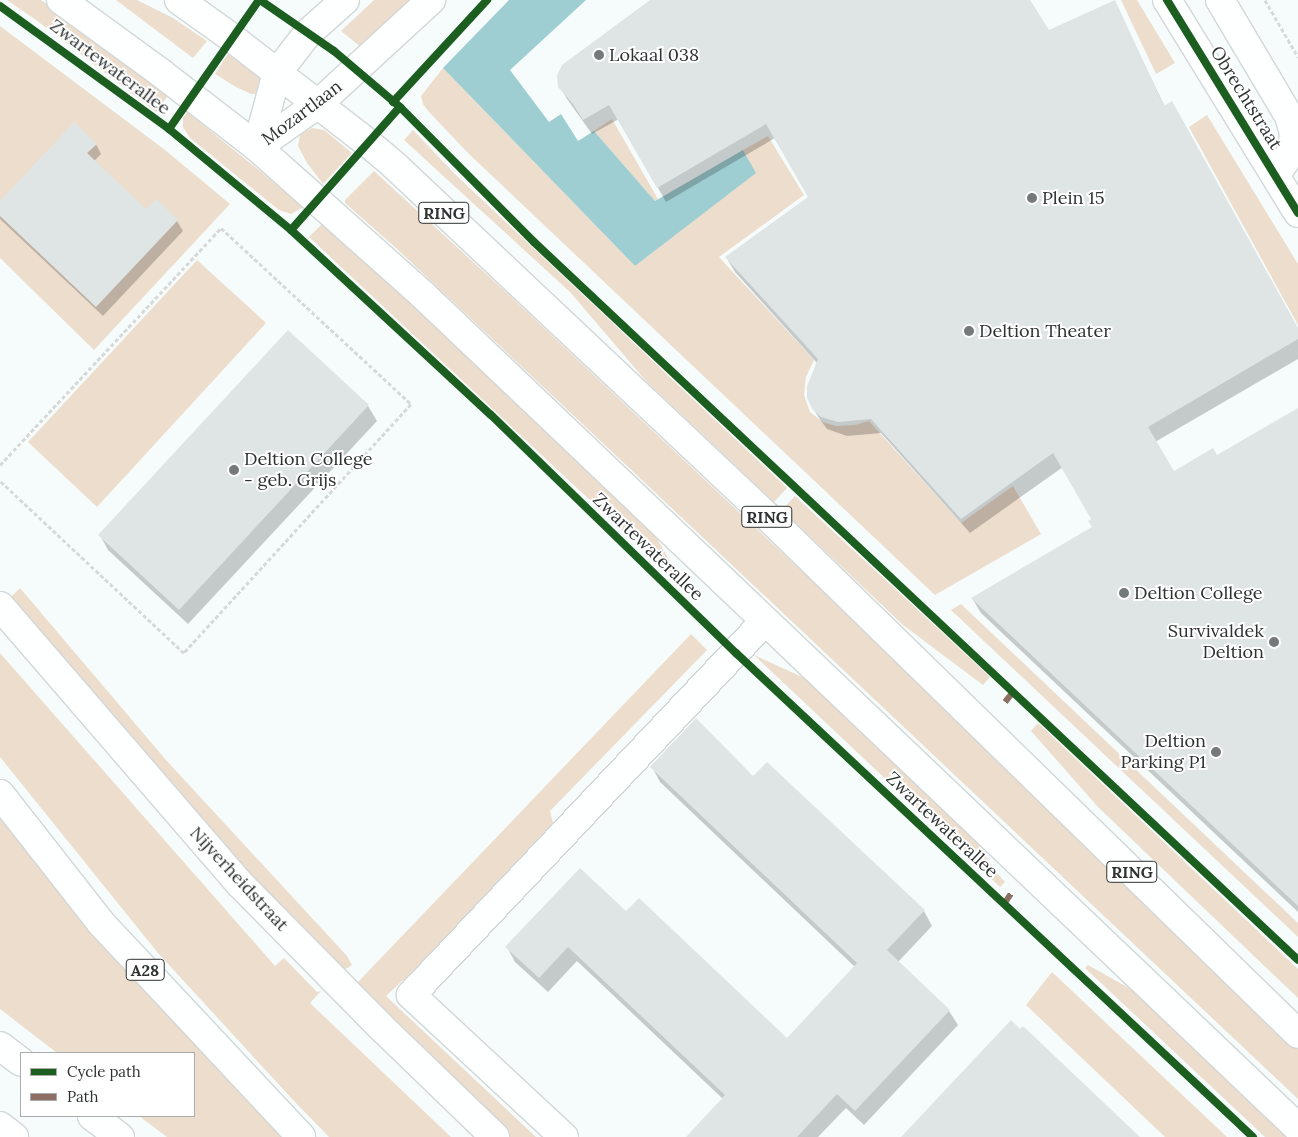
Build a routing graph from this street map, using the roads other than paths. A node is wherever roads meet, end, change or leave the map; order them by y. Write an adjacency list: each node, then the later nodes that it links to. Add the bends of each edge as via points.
1 (61, 0): 9 (main road, Zwartewaterallee)
2 (180, 0): 7 (main road, RING)
3 (346, 0): 7 (main road, Mozartlaan, via 308,34)
4 (431, 0): 8 (main road, Mozartlaan)
5 (1167, 0): 10 (main road, Obrechtstraat)
6 (1220, 0): 10 (main road, via 1289,116 1294,133 1292,151)
7 (277, 73): 8 (main road, RING); 9 (main road, Mozartlaan)
8 (318, 104): 9 (main road, Mozartlaan); 15 (main road, RING, via 394,165 771,520)
9 (257, 147): 13 (main road, Zwartewaterallee, via 422,294)
10 (1276, 175): 11 (main road, Obrechtstraat)
11 (1298, 213)
12 (0, 606): 24 (main road, Nijverheidstraat, via 240,884)
13 (765, 621): 20 (main road, Zwartewaterallee); 25 (main road, via 411,995)
14 (0, 794): 23 (main road, A28, via 101,923)
15 (1298, 1034)
16 (0, 1046): 17 (main road)
17 (20, 1061)
18 (93, 1117): 22 (main road)
19 (0, 1126): 21 (main road)
20 (1298, 1128)
21 (14, 1137)
22 (120, 1137)
23 (301, 1137)
24 (495, 1137)
25 (564, 1137)

